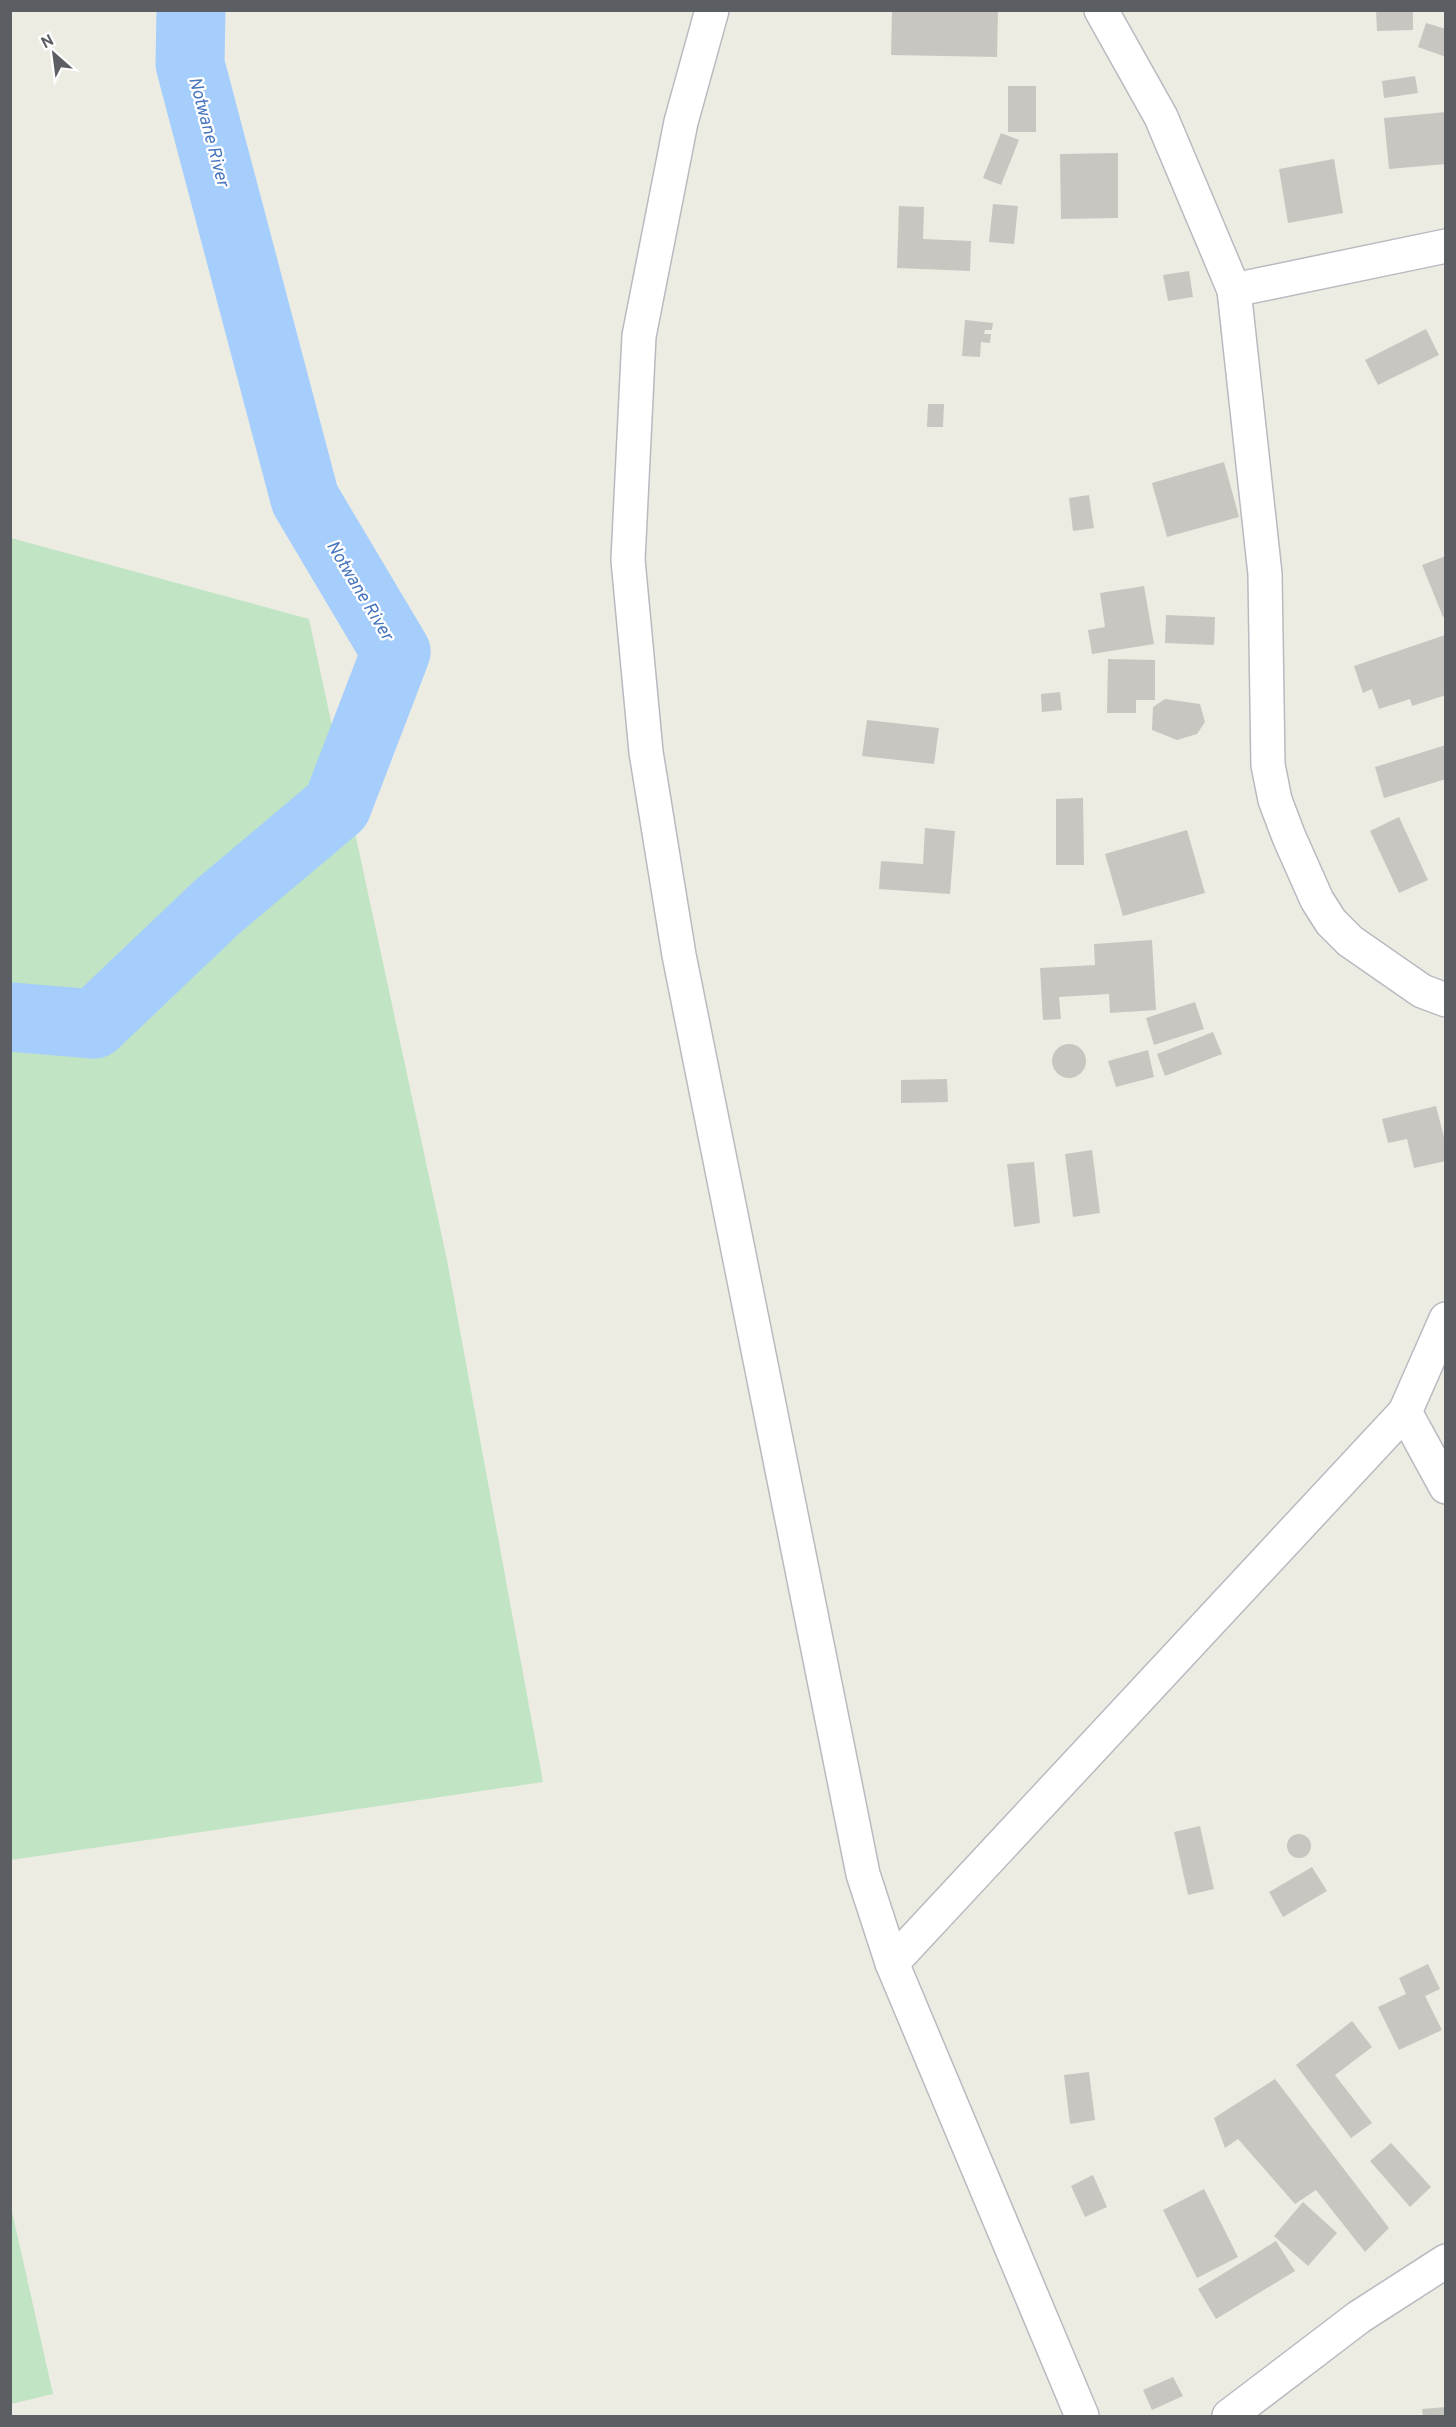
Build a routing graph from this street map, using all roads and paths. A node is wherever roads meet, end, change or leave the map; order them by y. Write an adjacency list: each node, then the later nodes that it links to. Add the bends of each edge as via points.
1 (712, 10): 9 (street, via 681,122 639,336 627,560 646,752 679,955 863,1874)
2 (1101, 10): 4 (street, via 1161,117)
3 (1446, 246): 4 (street)
4 (1233, 290): 5 (street, via 1265,574 1268,765 1275,800 1288,837 1331,922 1350,941 1422,991)
5 (1446, 1000)
6 (1446, 1319): 7 (street)
7 (1406, 1412): 8 (street); 9 (street)
8 (1446, 1487)
9 (892, 1963): 11 (street)
10 (1446, 2261): 12 (street, via 1359,2317)
11 (1082, 2416)
12 (1229, 2416)

